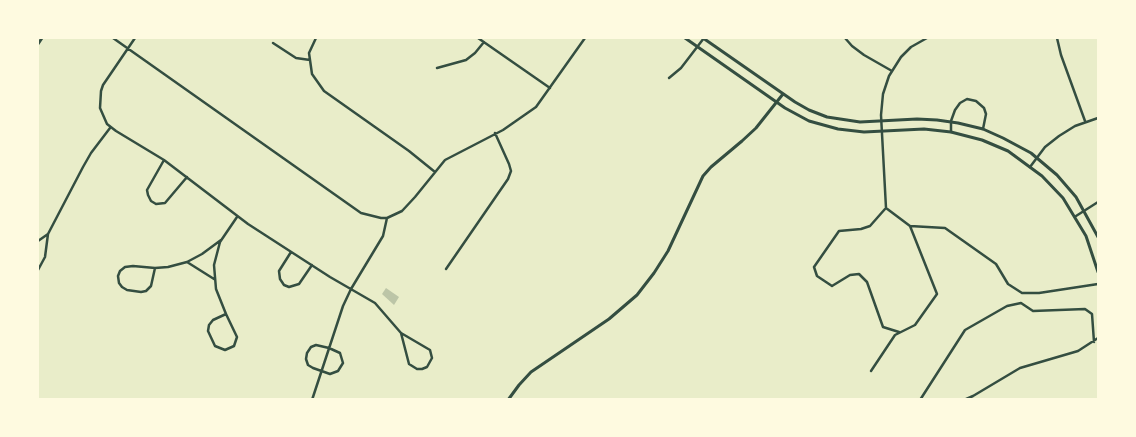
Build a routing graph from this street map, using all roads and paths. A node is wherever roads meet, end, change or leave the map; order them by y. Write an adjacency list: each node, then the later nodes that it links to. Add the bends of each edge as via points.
1 (42, 38): 14 (street)
2 (113, 38): 16 (street)
3 (135, 38): 16 (street)
4 (316, 38): 17 (street, via 309,53)
5 (478, 38): 12 (street)
6 (585, 38): 21 (street)
7 (685, 38): 15 (street)
8 (704, 38): 15 (street); 22 (street)
9 (845, 38): 19 (street, via 864,55)
10 (927, 38): 19 (street, via 907,51)
11 (1057, 38): 27 (street)
12 (484, 42): 18 (street, via 466,60); 21 (street)
13 (273, 43): 17 (street, via 296,58)
14 (38, 44)
15 (698, 46): 20 (street); 23 (street)
16 (129, 48): 28 (street, via 101,91 102,114); 43 (street, via 360,213)
17 (310, 60): 36 (street, via 312,74 324,91)
18 (437, 68)
19 (892, 71): 25 (street, via 883,94)
20 (669, 78)
21 (550, 88): 32 (street, via 536,107)
22 (783, 94): 23 (street); 25 (street, via 827,117 860,122)
23 (777, 102): 30 (street, via 823,126); 69 (street, via 742,142 708,169 660,264 637,295 609,319 531,372)
24 (1098, 118): 27 (street)
25 (882, 121): 26 (street); 30 (street)
26 (951, 121): 29 (street); 29 (street, via 960,103 972,99 981,104 986,114); 31 (street)
27 (1085, 121): 33 (street, via 1059,136)
28 (111, 128): 34 (street); 45 (street, via 83,167)
29 (982, 129): 33 (street)
30 (882, 132): 31 (street); 39 (street)
31 (951, 132): 35 (street, via 998,147)
32 (495, 134): 36 (street, via 444,160); 53 (street, via 509,164 508,179)
33 (1037, 158): 35 (street); 40 (street, via 1068,188)
34 (164, 160): 37 (street); 37 (street, via 147,190 153,203 167,202)
35 (1030, 167): 41 (street, via 1054,188)
36 (435, 172): 43 (street, via 402,210)
37 (187, 177): 42 (street)
38 (1098, 202): 40 (street)
39 (886, 208): 44 (street); 60 (street, via 870,226 839,231 814,267 817,276 832,286 850,275 859,274 867,282 883,327)
40 (1084, 210): 41 (street); 46 (street)
41 (1076, 216): 55 (street, via 1092,249)
42 (237, 217): 47 (street); 49 (street)
43 (387, 218): 58 (street, via 384,236)
44 (910, 226): 57 (street, via 945,228 996,264 1008,284 1022,293 1039,294); 60 (street, via 936,294 915,325)
45 (48, 234): 48 (street); 54 (street, via 45,257)
46 (1098, 237)
47 (222, 239): 50 (street); 56 (street, via 215,260)
48 (38, 241)
49 (291, 252): 51 (street); 51 (street, via 279,270 284,285 299,284)
50 (187, 262): 52 (street); 56 (street)
51 (312, 266): 58 (street)
52 (155, 268): 52 (street, via 125,267 119,274 119,283 127,290 146,291 151,286)
53 (446, 268)
54 (38, 270)
55 (1098, 272)
56 (214, 278): 59 (street, via 218,298)
57 (1098, 284)
58 (351, 289): 61 (street, via 375,303); 64 (street)
59 (226, 314): 59 (street, via 213,320 208,328 214,344 222,350 233,347 236,339)
60 (899, 332): 66 (street)
61 (401, 333): 61 (street, via 409,364 417,369 428,367 432,358 430,350)
62 (1098, 338): 63 (street)
63 (1096, 342): 67 (street, via 1092,314 1085,309 1033,311 1021,302 1007,306 965,330); 71 (street, via 1020,368)
64 (329, 348): 65 (street); 65 (street, via 340,353 342,365 334,373); 65 (street, via 316,345 307,353 308,365)
65 (321, 371): 68 (street)
66 (870, 371)
67 (921, 398): 70 (street)
68 (312, 400)
69 (508, 400)
70 (926, 400)
71 (964, 400)

